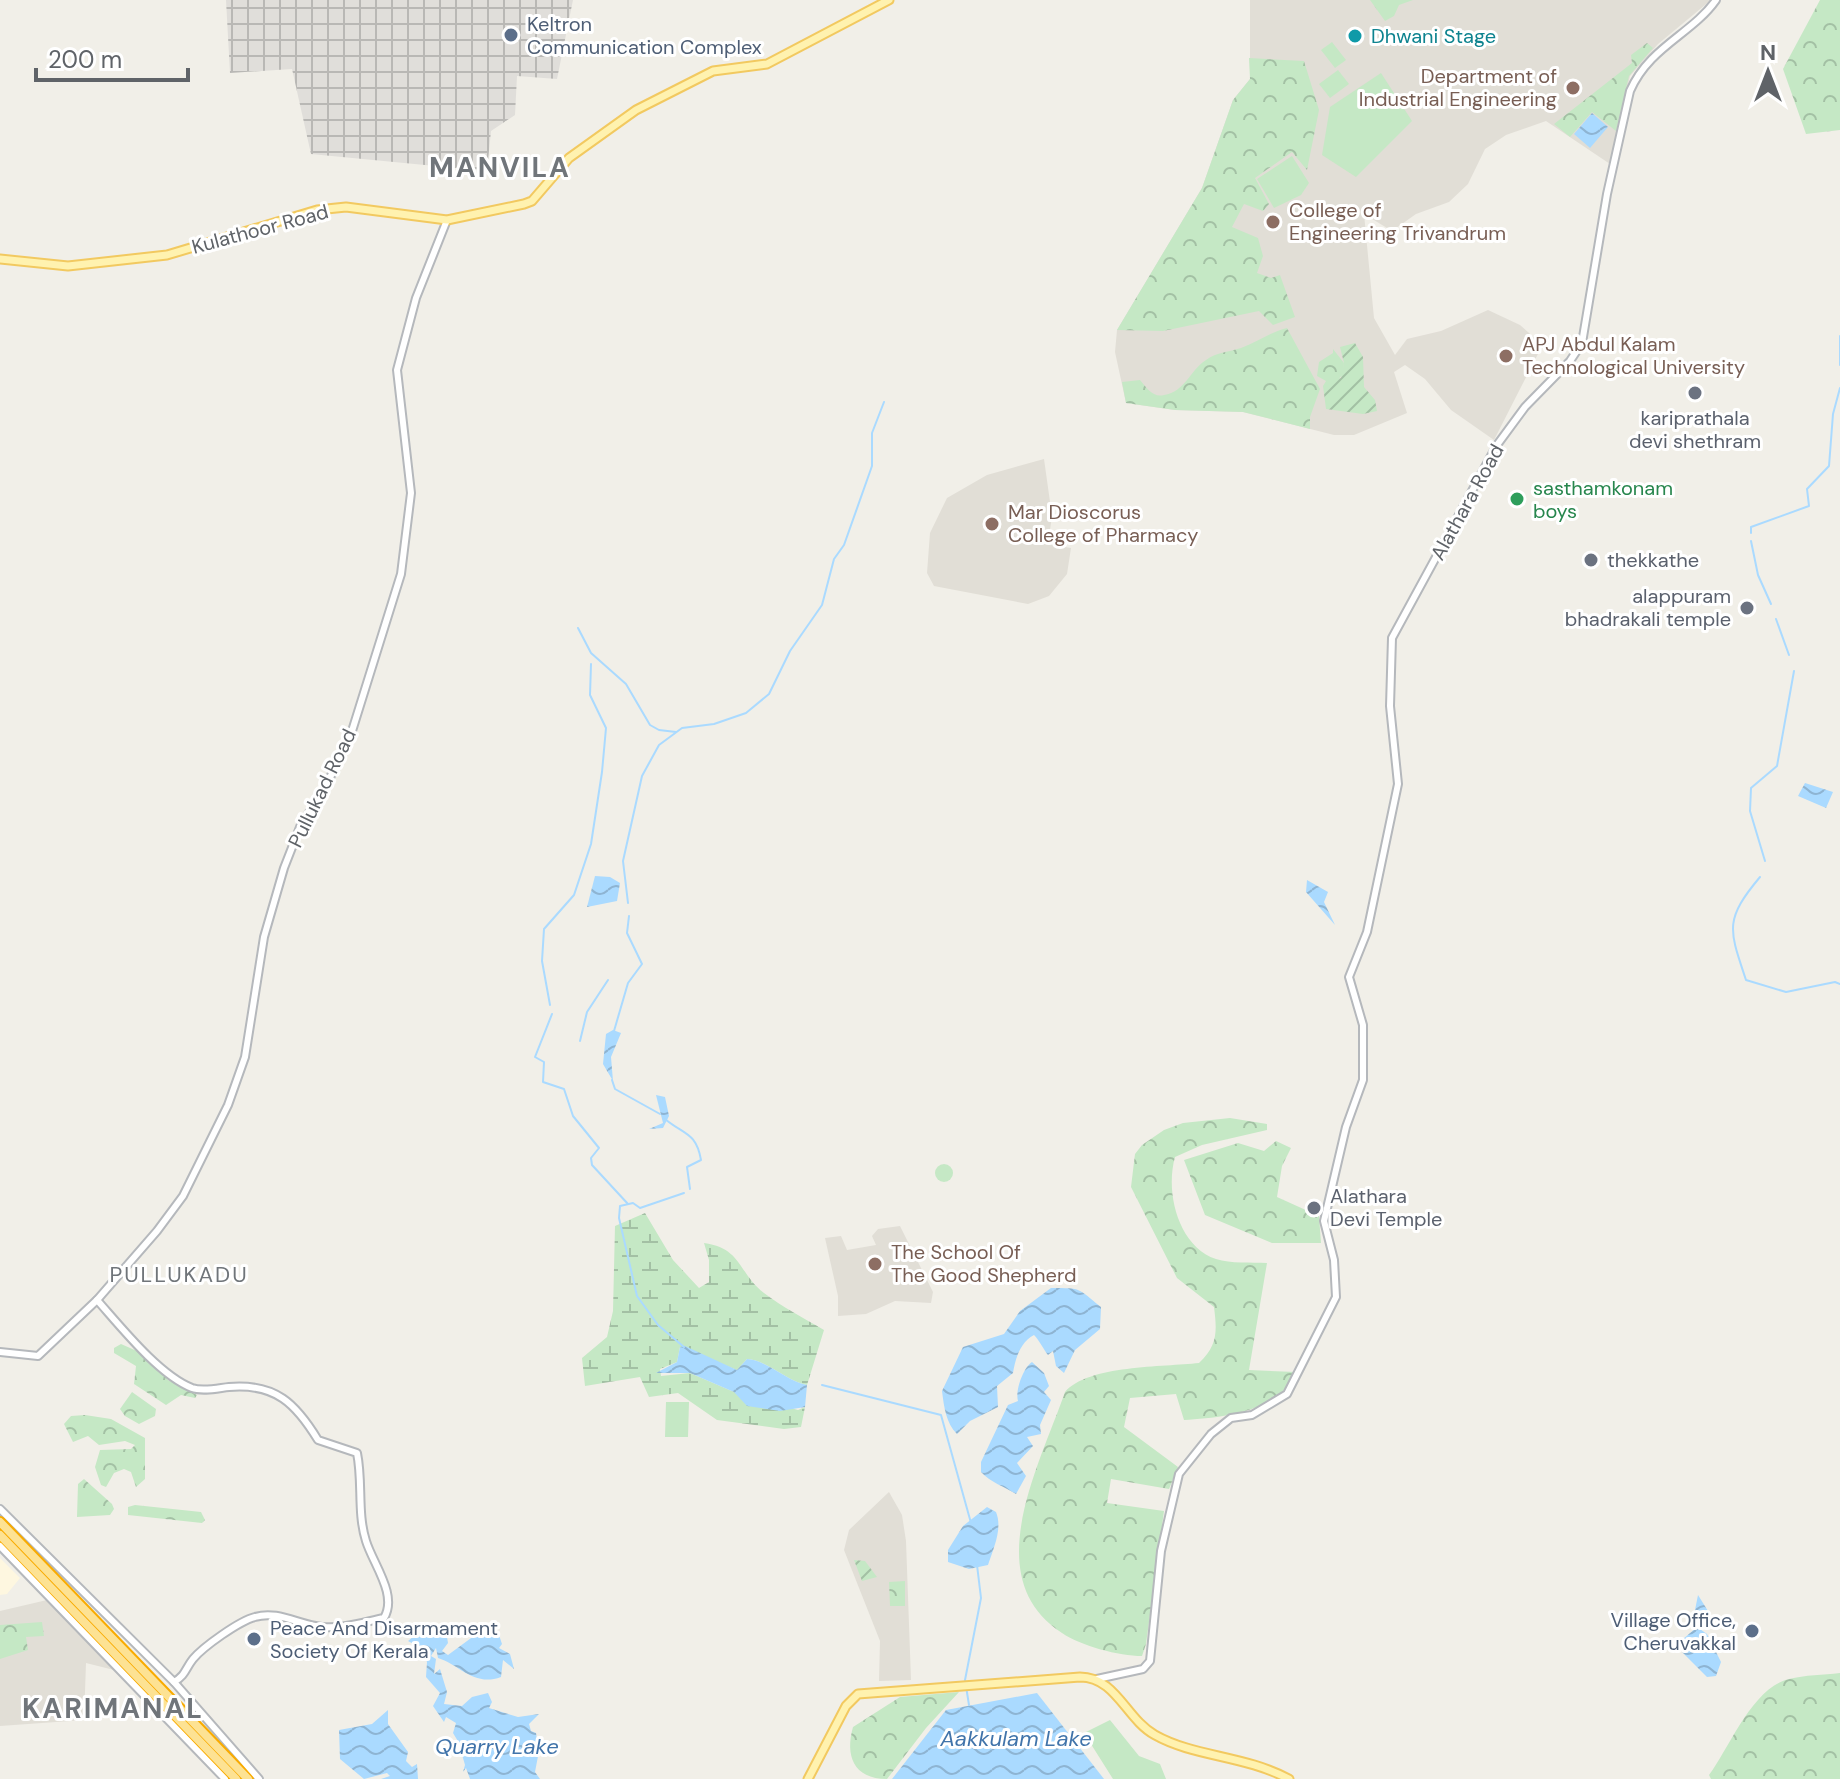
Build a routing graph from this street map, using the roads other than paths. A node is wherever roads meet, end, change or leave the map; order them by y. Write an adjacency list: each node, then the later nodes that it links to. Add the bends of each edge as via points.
1 (889, 0): 3 (main road, Kulathoor Road, via 767,64 713,71 636,110 569,158 532,201)
2 (1716, 0): 11 (street, Alathara Road, via 1635,79 1607,194 1582,343 1497,445 1392,638 1390,706 1398,784 1367,932 1349,983 1363,1025 1363,1080 1324,1221 1336,1297 1287,1394 1252,1415 1231,1418 1179,1474 1161,1551 1150,1661 1143,1669)
3 (447, 220): 4 (main road, Kulathoor Road, via 346,207 317,210 167,255 68,266); 5 (street, Pullukad Road, via 416,298 397,370 410,516 401,574 368,685 352,731 284,868 264,937 245,1057 228,1105 183,1196)
4 (0, 259)
5 (97, 1300): 6 (street, Pullukad Road, via 38,1356); 12 (street, via 173,1378 199,1390 266,1390 297,1406 318,1440 354,1450 364,1531 386,1592 389,1609 384,1618 356,1624 321,1627 278,1615 254,1617 201,1652)
6 (0, 1352)
7 (0, 1509): 12 (street)
8 (0, 1522): 15 (highway)
9 (0, 1535): 14 (highway)
10 (0, 1546): 13 (street)
11 (1097, 1679): 17 (main road, via 858,1694 846,1706); 18 (main road, via 1153,1734 1249,1760)
12 (174, 1682): 16 (street)
13 (225, 1779)
14 (236, 1779)
15 (248, 1779)
16 (259, 1779)
17 (808, 1779)
18 (1289, 1779)

